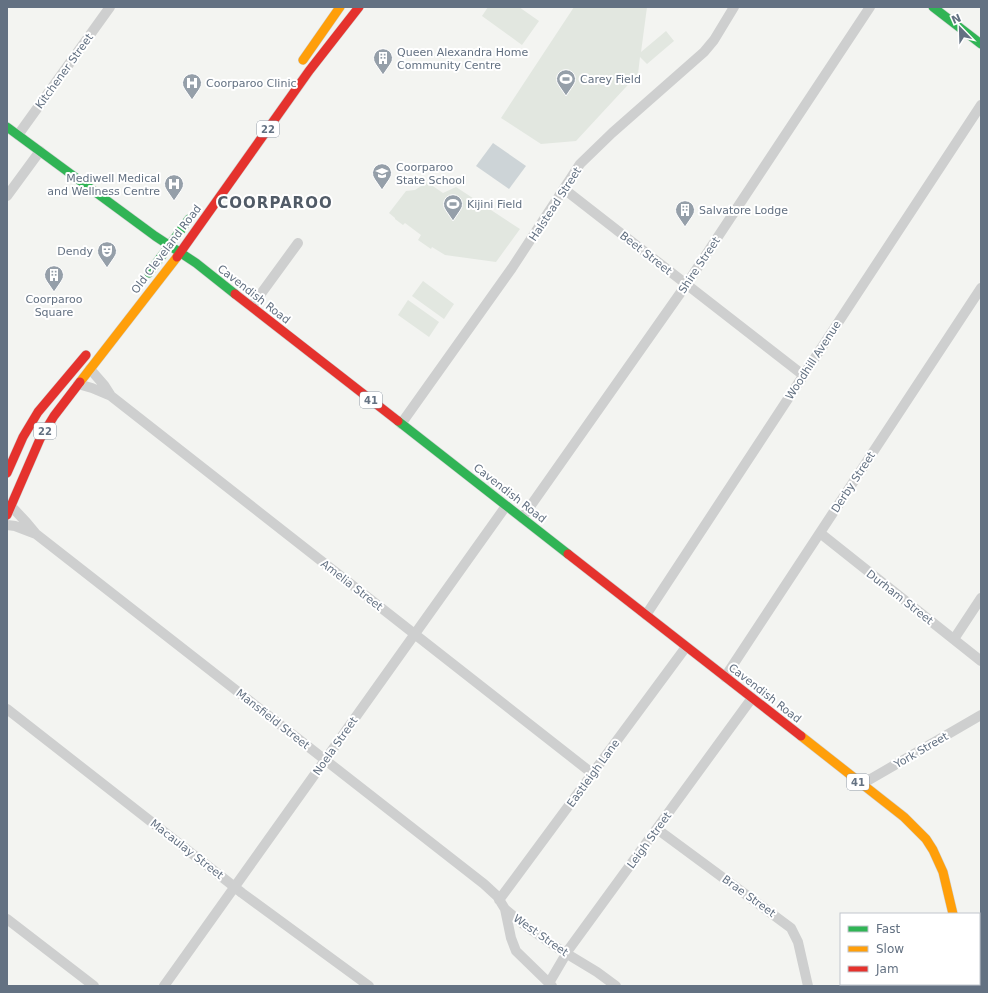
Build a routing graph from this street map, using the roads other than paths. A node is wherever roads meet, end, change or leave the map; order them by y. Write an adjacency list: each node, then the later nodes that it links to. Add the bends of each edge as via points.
1 (110, 7): 11 (street, Kitchener Street)
2 (340, 7): 8 (main road)
3 (359, 7): 18 (main road, Old Cleveland Road / 22, via 309,71)
4 (734, 7): 13 (street, Halstead Street, via 704,52 580,164)
5 (870, 7): 20 (street, Shire Street)
6 (933, 7): 7 (main road)
7 (981, 44)
8 (299, 66)
9 (981, 105): 25 (street, Woodhill Avenue)
10 (7, 127): 11 (main road, Cavendish Road / 41)
11 (18, 134): 12 (main road, Cavendish Road / 41)
12 (40, 150): 14 (street); 17 (main road, Cavendish Road / 41)
13 (564, 189): 20 (street, Beet Street); 28 (street, Halstead Street, via 512,268)
14 (7, 196)
15 (193, 213): 17 (main road, Old Cleveland Road)
16 (298, 243): 22 (street)
17 (169, 245): 18 (main road, Cavendish Road / 41); 19 (main road, Old Cleveland Road)
18 (180, 253): 22 (main road, Cavendish Road / 41); 24 (main road, Old Cleveland Road / 22)
19 (143, 280)
20 (686, 285): 25 (street, Beet Street); 35 (street, Shire Street)
21 (981, 288): 37 (street, Derby Street)
22 (252, 306): 28 (main road, Cavendish Road / 41)
23 (92, 346): 29 (main road, 22, via 43,405)
24 (90, 369): 26 (main road, Old Cleveland Road / 22); 27 (street, Amelia Street)
25 (803, 375): 40 (street, Woodhill Avenue)
26 (78, 384): 27 (street, Amelia Street); 32 (main road, Old Cleveland Road / 22, via 48,425)
27 (111, 396): 41 (street, Amelia Street)
28 (401, 424): 33 (main road, Cavendish Road / 41)
29 (19, 447): 30 (main road); 31 (main road, 22)
30 (7, 450)
31 (7, 473): 32 (street)
32 (21, 484): 34 (main road, Old Cleveland Road / 22)
33 (506, 506): 35 (main road, Cavendish Road / 41); 41 (street, Noela Street)
34 (9, 511): 38 (street, Mansfield Street, via 26,522)
35 (522, 518): 40 (main road, Cavendish Road / 41)
36 (7, 525): 38 (street, Mansfield Street)
37 (820, 533): 42 (street, Durham Street); 45 (street, Derby Street)
38 (36, 534): 49 (street, Mansfield Street)
39 (981, 598): 42 (street)
40 (646, 615): 43 (main road, Cavendish Road / 41)
41 (414, 634): 49 (street, Noela Street); 50 (street, Amelia Street)
42 (954, 639): 44 (street, Durham Street)
43 (686, 646): 45 (main road, Cavendish Road / 41); 50 (street, Eastleigh Lane)
44 (981, 661)
45 (725, 677): 46 (main road, Cavendish Road / 41)
46 (752, 698): 51 (main road, Cavendish Road / 41); 52 (street, Leigh Street)
47 (7, 709): 53 (street, Macaulay Street)
48 (981, 715): 51 (street, York Street)
49 (325, 760): 53 (street, Noela Street); 54 (street, Mansfield Street, via 484,884)
50 (593, 774): 54 (street, Eastleigh Lane)
51 (862, 784): 56 (main road, Cavendish Road / 41, via 910,823 931,846 943,871)
52 (657, 829): 58 (street, Leigh Street); 64 (street, Brae Street, via 791,928 798,942)
53 (235, 887): 61 (street, Noela Street); 62 (street, Macaulay Street)
54 (499, 900): 55 (street, Mansfield Street)
55 (505, 909): 58 (street, West Street); 59 (street, West Street, via 510,938 516,951)
56 (953, 913)
57 (7, 918): 60 (street)
58 (566, 954): 59 (street, Leigh Street); 63 (street, West Street)
59 (551, 984)
60 (94, 986)
61 (164, 986)
62 (369, 986)
63 (616, 986)
64 (808, 986)

